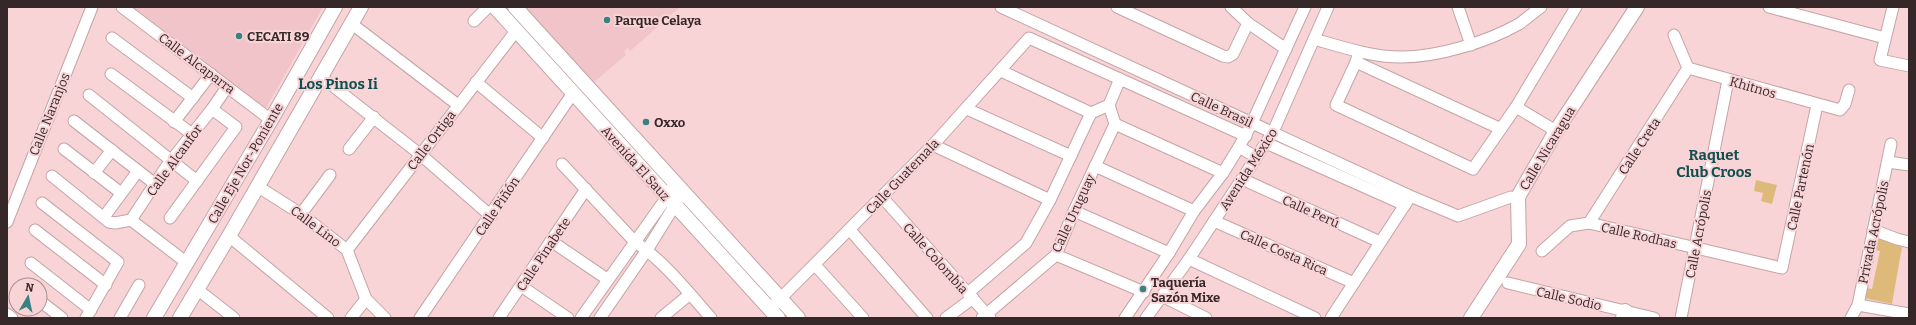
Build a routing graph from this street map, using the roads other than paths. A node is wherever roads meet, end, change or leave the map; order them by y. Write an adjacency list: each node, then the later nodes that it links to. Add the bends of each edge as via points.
1 (92, 7): 109 (street, Calle Naranjos)
2 (122, 7): 36 (street, Calle Alcaparra)
3 (335, 7): 32 (main road, Calle Eje Nor-Poniente)
4 (361, 7): 22 (main road, Calle Eje Nor-Poniente)
5 (488, 7): 20 (street)
6 (495, 7): 23 (main road, Avenida El Sauz)
7 (515, 7): 38 (main road, Avenida El Sauz)
8 (1001, 7): 59 (street, Calle Brasil)
9 (1117, 7): 21 (street, via 1228,57 1233,54)
10 (1231, 7): 21 (street)
11 (1305, 7): 29 (street, Avenida México)
12 (1328, 7): 27 (street, Avenida México)
13 (1458, 7): 28 (street)
14 (1541, 7): 28 (street, via 1519,24)
15 (1576, 7): 50 (street)
16 (1630, 7): 62 (main road, Calle Nicaragua)
17 (1637, 7): 62 (main road, Calle Nicaragua)
18 (1769, 7): 26 (street)
19 (1893, 7): 26 (street)
20 (474, 21)
21 (1248, 23): 29 (street)
22 (352, 24): 37 (main road, Calle Eje Nor-Poniente); 47 (street)
23 (516, 31): 41 (street, Calle Ortiga); 43 (main road, Avenida El Sauz)
24 (1674, 35): 33 (street)
25 (112, 38): 46 (street)
26 (1885, 38): 31 (street, via 1880,60)
27 (1314, 39): 30 (street); 63 (street, Avenida México)
28 (1471, 45): 30 (street, via 1441,53 1401,57)
29 (1286, 49): 59 (street, Avenida México)
30 (1358, 57): 61 (street); 61 (street, via 1336,105 1474,169)
31 (1909, 66)
32 (301, 67): 53 (main road, via 288,101); 55 (main road, Calle Eje Nor-Poniente)
33 (1688, 68): 40 (street, Khitnos); 110 (street, Calle Creta)
34 (1001, 71): 39 (street, Calle Guatemala, via 1029,38); 52 (street, Calle Guatemala); 54 (street)
35 (111, 74): 58 (street)
36 (211, 74): 42 (street, Calle Alcaparra); 46 (street)
37 (320, 76): 53 (main road, Calle Eje Nor-Poniente); 56 (street)
38 (579, 76): 43 (main road); 92 (main road, Avenida El Sauz)
39 (1120, 79): 48 (street); 65 (street)
40 (1728, 80): 49 (street, Khitnos); 119 (street, Calle Acrópolis)
41 (476, 82): 47 (street, Calle Ortiga); 66 (street)
42 (227, 87): 51 (street, Calle Alcanfor); 55 (street, Calle Alcaparra)
43 (570, 90): 66 (street, Calle Piñón); 99 (main road, Avenida El Sauz)
44 (1849, 90): 49 (street, Khitnos, via 1845,104 1840,110)
45 (89, 95): 77 (street)
46 (193, 98): 58 (street)
47 (458, 104): 74 (street, Calle Ortiga)
48 (1108, 105): 54 (street); 60 (street)
49 (1817, 105): 129 (street, Calle Partenón)
50 (1516, 107): 61 (street); 62 (street)
51 (212, 109): 64 (street, Calle Alcanfor); 89 (street, via 236,127)
52 (967, 109): 69 (street, Calle Guatemala); 75 (street)
53 (301, 110): 78 (main road, Calle Eje Nor-Poniente)
54 (1091, 113): 75 (street, Calle Uruguay)
55 (273, 116): 78 (main road, via 284,118 284,122); 128 (main road, Calle Eje Nor-Poniente)
56 (374, 117): 72 (street); 74 (street)
57 (74, 122): 73 (street)
58 (174, 122): 64 (street)
59 (1252, 123): 63 (street, Calle Brasil); 65 (street, Avenida México)
60 (1115, 124): 82 (street, Calle Uruguay); 85 (street)
61 (1500, 129)
62 (1554, 130): 96 (main road, Calle Nicaragua)
63 (1273, 132): 67 (street, Avenida México); 98 (street, Calle Brasil)
64 (192, 134): 77 (street, Calle Alcanfor)
65 (1246, 136): 70 (street, Avenida México)
66 (543, 138): 104 (street, Calle Piñón)
67 (1266, 143): 76 (street, Avenida México); 98 (street)
68 (1891, 144): 79 (street, Privada Acrópolis)
69 (933, 145): 95 (street, Calle Guatemala); 97 (street)
70 (1239, 147): 76 (street); 85 (street, Avenida México)
71 (64, 149): 84 (street)
72 (349, 149)
73 (112, 150): 83 (street); 84 (street)
74 (421, 154): 104 (street); 120 (street, Calle Ortiga)
75 (1071, 156): 97 (street, Calle Uruguay)
76 (1256, 157): 88 (street, Avenida México)
77 (172, 160): 89 (street); 90 (street, Calle Alcanfor)
78 (271, 162): 91 (main road, Calle Eje Nor-Poniente)
79 (1888, 162): 81 (street); 113 (street, Privada Acrópolis)
80 (562, 164): 93 (street)
81 (1909, 165)
82 (1095, 166): 101 (street, Calle Uruguay); 102 (street)
83 (138, 171): 90 (street); 94 (street)
84 (94, 173): 94 (street)
85 (1223, 173): 102 (street, Avenida México)
86 (330, 175): 103 (street)
87 (52, 176): 105 (street)
88 (1242, 179): 108 (street, Avenida México); 117 (street, Calle Perú)
89 (197, 181): 106 (street)
90 (156, 184): 107 (street, Calle Alcanfor)
91 (257, 186): 103 (street, Calle Lino); 114 (main road, Calle Eje Nor-Poniente)
92 (679, 187): 99 (street); 143 (main road, Avenida El Sauz)
93 (586, 189): 115 (street, Calle Pinabete); 116 (street)
94 (121, 193): 105 (street)
95 (882, 197): 112 (street, Calle Guatemala); 139 (street, Calle Colombia)
96 (1514, 197): 98 (street, Calle Brasil, via 1458,216); 177 (main road, Calle Nicaragua, via 1511,242); 178 (main road, Calle Nicaragua, via 1519,244)
97 (1050, 200): 139 (street, Calle Uruguay, via 1026,243)
98 (1408, 201): 117 (street)
99 (671, 202): 116 (street); 121 (street); 149 (main road, Avenida El Sauz)
100 (42, 203): 133 (street, via 118,262)
101 (1074, 211): 123 (street); 124 (street, Calle Uruguay)
102 (1194, 211): 123 (street, Avenida México)
103 (302, 214): 120 (street, Calle Lino)
104 (491, 216): 161 (street, Calle Piñón)
105 (104, 217): 107 (street, via 115,223)
106 (170, 218)
107 (131, 220): 128 (street)
108 (1214, 221): 125 (street, Avenida México); 131 (street, Calle Costa Rica)
109 (7, 222)
110 (1589, 223): 119 (street, Calle Rodhas); 122 (street, via 1570,226)
111 (35, 230): 133 (street)
112 (850, 230): 127 (street, Calle Guatemala); 170 (street)
113 (1873, 230): 118 (street); 144 (street, Privada Acrópolis)
114 (229, 236): 136 (main road, Calle Eje Nor-Poniente); 158 (street)
115 (551, 241): 130 (street); 135 (street, Calle Pinabete)
116 (635, 242): 121 (street); 130 (street)
117 (1380, 242): 131 (street)
118 (1909, 242)
119 (1696, 248): 129 (street, Calle Rodhas); 180 (street, Calle Acrópolis)
120 (347, 250): 142 (street, Calle Lino)
121 (647, 250): 138 (street); 165 (street)
122 (1542, 251)
123 (1169, 253): 137 (street, Avenida México)
124 (1056, 255): 137 (street); 152 (street, Calle Uruguay)
125 (1189, 260): 141 (street, Avenida México); 175 (street)
126 (31, 263): 148 (street)
127 (815, 265): 143 (street, Calle Guatemala); 169 (street)
128 (184, 268): 136 (main road, via 184,282); 140 (main road, Calle Eje Nor-Poniente)
129 (1782, 268)
130 (607, 279): 164 (street)
131 (1354, 282): 176 (street)
132 (1508, 283): 151 (street, Calle Sodio)
133 (106, 285): 148 (street)
134 (139, 285): 155 (street)
135 (521, 286): 162 (street, Calle Pinabete); 163 (street)
136 (198, 287): 146 (main road, Calle Eje Nor-Poniente); 157 (street)
137 (1144, 292): 172 (street, Avenida México)
138 (690, 294): 166 (street); 167 (street)
139 (970, 295): 152 (street, Calle Colombia); 171 (street, Calle Uruguay)
140 (167, 296): 146 (main road, via 175,295 183,301); 156 (main road, Calle Eje Nor-Poniente)
141 (1162, 296): 173 (street, Avenida México); 174 (street)
142 (366, 299): 159 (street); 160 (street, Calle Lino)
143 (780, 299): 149 (street, Calle Guatemala); 168 (main road, Avenida El Sauz)
144 (1858, 305): 150 (street); 181 (street, Privada Acrópolis)
145 (48, 308): 154 (street)
146 (183, 313)
147 (7, 314): 153 (street)
148 (89, 314)
149 (774, 314)
150 (1909, 314)
151 (1627, 315): 179 (street, Calle Sodio)
152 (986, 317)
153 (12, 318)
154 (62, 318)
155 (120, 318)
156 (154, 318)
157 (234, 318)
158 (328, 318)
159 (351, 318)
160 (386, 318)
161 (420, 318)
162 (500, 318)
163 (568, 318)
164 (581, 318)
165 (600, 318)
166 (661, 318)
167 (711, 318)
168 (798, 318)
169 (863, 318)
170 (927, 318)
171 (946, 318)
172 (1125, 318)
173 (1146, 318)
174 (1206, 318)
175 (1315, 318)
176 (1330, 318)
177 (1464, 318)
178 (1471, 318)
179 (1654, 318)
180 (1681, 318)
181 (1851, 318)

